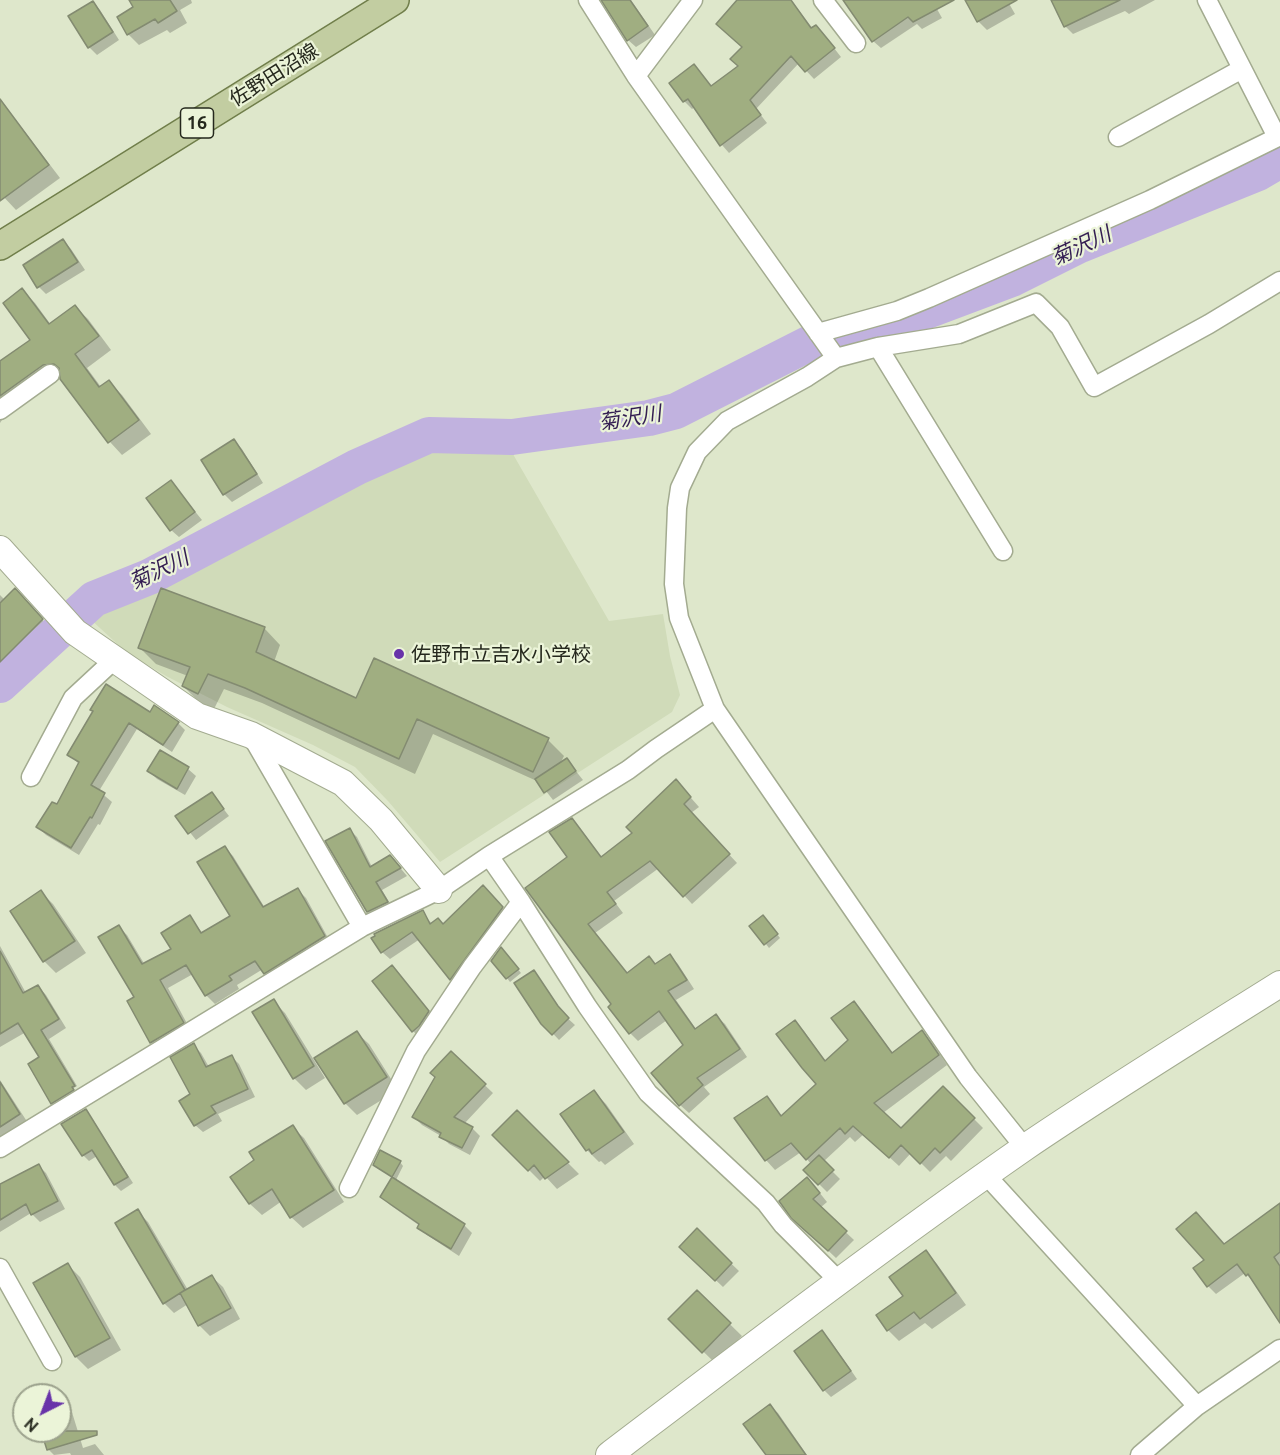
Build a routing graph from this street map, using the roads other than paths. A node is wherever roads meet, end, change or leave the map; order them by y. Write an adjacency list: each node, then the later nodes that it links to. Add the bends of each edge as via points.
1 (395, 0): 11 (main road, 佐野田沼線 / 16)
2 (588, 0): 8 (street)
3 (693, 0): 8 (street)
4 (823, 0): 6 (street)
5 (1207, 0): 7 (street)
6 (856, 43)
7 (1242, 69): 9 (street); 10 (street)
8 (636, 76): 13 (street)
9 (1118, 137)
10 (1279, 137): 13 (street, via 1150,200 929,298)
11 (0, 246)
12 (1280, 281): 14 (street, via 1094,387 1060,327 1036,303 959,334)
13 (818, 333): 15 (street)
14 (878, 347): 15 (street); 18 (street)
15 (836, 358): 21 (street, via 727,421 697,452 680,488 674,584 679,618)
16 (50, 374): 17 (street)
17 (0, 410)
18 (1004, 551)
19 (4, 563): 20 (street, via 75,632)
20 (115, 659): 22 (street, via 197,716); 23 (street, via 73,698)
21 (715, 710): 24 (street, via 628,770); 30 (street, via 968,1077)
22 (251, 735): 25 (street, via 343,783 381,820); 27 (street)
23 (31, 777)
24 (489, 856): 25 (street); 26 (street)
25 (439, 890): 27 (street)
26 (521, 902): 32 (street, via 416,1050); 34 (street, via 648,1093 766,1203)
27 (362, 927): 29 (street)
28 (1280, 984): 30 (street)
29 (0, 1148)
30 (1025, 1148): 31 (street)
31 (986, 1175): 34 (street); 37 (street)
32 (349, 1188)
33 (0, 1268): 36 (street)
34 (839, 1281): 38 (street)
35 (1280, 1349): 37 (street)
36 (52, 1361)
37 (1197, 1406): 39 (street)
38 (609, 1455)
39 (1140, 1455)

